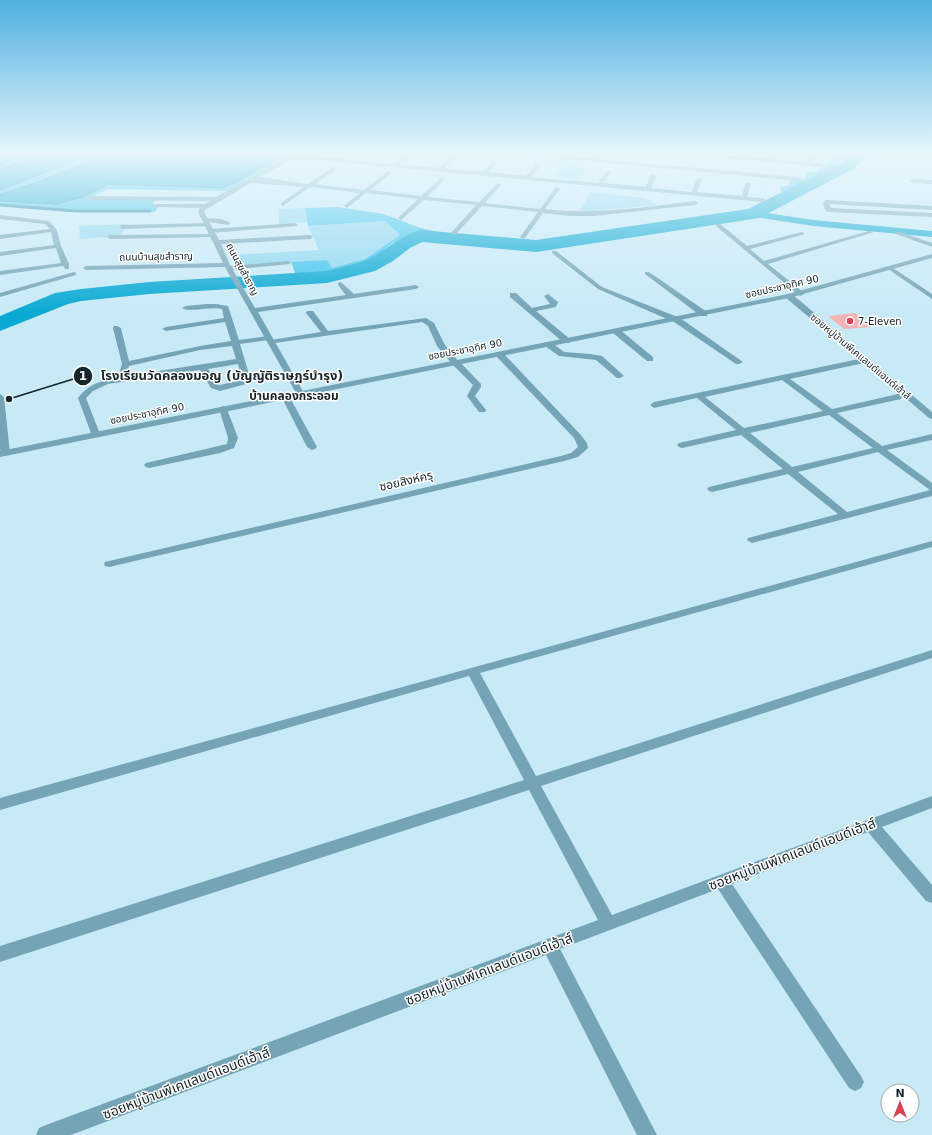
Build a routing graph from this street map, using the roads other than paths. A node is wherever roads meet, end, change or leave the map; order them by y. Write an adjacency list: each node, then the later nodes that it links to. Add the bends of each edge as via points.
1 (205, 207): 20 (street, via 200,212)
2 (413, 207): 14 (street)
3 (478, 207): 23 (street)
4 (506, 207): 10 (street)
5 (543, 207): 10 (street)
6 (657, 207): 10 (street, via 580,215)
7 (827, 207): 11 (street, via 828,210)
8 (914, 207): 9 (street)
9 (932, 208)
10 (540, 211): 28 (street)
11 (932, 215)
12 (0, 217): 13 (street)
13 (18, 218): 15 (street); 21 (street, via 45,221)
14 (401, 218)
15 (0, 220)
16 (228, 223): 20 (street, via 221,221)
17 (295, 225): 20 (street)
18 (718, 225): 33 (street)
19 (122, 227): 20 (street)
20 (209, 228): 29 (street); 30 (street, ถนนสุขสำราญ)
21 (54, 230): 26 (street); 32 (street)
22 (871, 232): 38 (street)
23 (454, 233)
24 (898, 233): 31 (street)
25 (802, 234): 33 (street)
26 (0, 237)
27 (310, 237): 30 (street)
28 (523, 237)
29 (110, 238)
30 (217, 242): 42 (street, ถนนสุขสำราญ)
31 (932, 245)
32 (58, 246): 35 (street); 39 (street)
33 (746, 248): 38 (street)
34 (554, 252): 61 (street, via 600,288)
35 (0, 254)
36 (932, 256): 41 (street, ซอยประชาอุทิศ 90)
37 (288, 263): 42 (street, ถนนบ้านสุขสำราญ)
38 (763, 263): 48 (street)
39 (66, 266): 40 (street, ถนนบ้านสุขสำราญ); 43 (street, ถนนบ้านสุขสำราญ); 45 (street, via 64,272)
40 (86, 268): 42 (street, ถนนบ้านสุขสำราญ); 45 (street, ถนนบ้านสุขสำราญ)
41 (890, 268): 48 (street, ซอยประชาอุทิศ 90); 54 (street)
42 (230, 269): 57 (street, ถนนสุขสำราญ)
43 (0, 273)
44 (647, 273): 59 (street)
45 (74, 274): 49 (street, ถนนบ้านสุขสำราญ)
46 (340, 284): 51 (street)
47 (416, 287): 51 (street)
48 (800, 294): 53 (street, ซอยประชาอุทิศ 90)
49 (0, 295)
50 (513, 295): 56 (street)
51 (351, 296): 57 (street)
52 (548, 296): 56 (street, via 554,302 553,306)
53 (789, 296): 59 (street, ซอยประชาอุทิศ 90); 72 (street, ซอยหมู่บ้านพีเคแลนด์แอนด์เฮ้าส์)
54 (932, 297)
55 (186, 308): 60 (street, via 221,306 225,308)
56 (532, 310): 67 (street)
57 (253, 311): 66 (street, ถนนสุขสำราญ)
58 (310, 313): 65 (street)
59 (704, 314): 61 (street, ซอยประชาอุทิศ 90)
60 (229, 319): 63 (street); 68 (street)
61 (677, 320): 64 (street, ซอยประชาอุทิศ 90); 75 (street)
62 (116, 328): 76 (street)
63 (166, 329)
64 (616, 331): 67 (street, ซอยประชาอุทิศ 90); 71 (street)
65 (326, 334): 66 (street); 74 (street, via 424,320 431,326 441,346)
66 (269, 340): 68 (street); 81 (street, ถนนสุขสำราญ)
67 (567, 341): 69 (street, ซอยประชาอุทิศ 90)
68 (237, 343): 73 (street); 76 (street)
69 (548, 344): 70 (street, ซอยประชาอุทิศ 90); 78 (street, via 562,354 599,358)
70 (499, 354): 74 (street, ซอยประชาอุทิศ 90); 106 (street, ซอยสิงห์ครุ, via 577,436 583,448 580,452)
71 (650, 359)
72 (866, 360): 79 (street); 90 (street, ซอยหมู่บ้านพีเคแลนด์แอนด์เฮ้าส์)
73 (242, 361): 77 (street); 77 (street, via 247,381 228,387 214,386)
74 (455, 362): 81 (street, ซอยประชาอุทิศ 90); 88 (street, via 477,384 471,396)
75 (739, 362)
76 (126, 364): 80 (street)
77 (203, 367): 80 (street)
78 (620, 376)
79 (783, 377): 83 (street); 89 (street)
80 (122, 379): 92 (street, via 100,384 85,393 82,398)
81 (300, 393): 82 (street, ซอยประชาอุทิศ 90)
82 (285, 396): 87 (street, ซอยประชาอุทิศ 90); 95 (street)
83 (699, 396): 86 (street); 91 (street)
84 (0, 397): 97 (street)
85 (898, 397): 89 (street)
86 (654, 405)
87 (223, 409): 92 (street, ซอยประชาอุทิศ 90); 98 (street, via 233,438 231,446)
88 (482, 410)
89 (830, 412): 91 (street); 96 (street)
90 (932, 416)
91 (744, 431): 94 (street); 99 (street)
92 (95, 434): 97 (street, ซอยประชาอุทิศ 90)
93 (932, 437): 96 (street)
94 (682, 445)
95 (312, 447)
96 (880, 449): 99 (street); 100 (street)
97 (3, 453)
98 (149, 465)
99 (792, 470): 101 (street); 103 (street)
100 (932, 488)
101 (712, 489)
102 (932, 493): 103 (street)
103 (846, 516): 104 (street)
104 (752, 540)
105 (932, 544): 108 (street)
106 (109, 564)
107 (932, 654): 109 (street)
108 (472, 671): 109 (street); 111 (street)
109 (531, 782): 115 (street); 117 (street)
110 (932, 802): 112 (street, ซอยหมู่บ้านพีเคแลนด์แอนด์เฮ้าส์)
111 (0, 804)
112 (871, 825): 113 (street, ซอยหมู่บ้านพีเคแลนด์แอนด์เฮ้าส์); 114 (street)
113 (721, 881): 115 (street, ซอยหมู่บ้านพีเคแลนด์แอนด์เฮ้าส์); 118 (street)
114 (932, 896)
115 (609, 924): 116 (street, ซอยหมู่บ้านพีเคแลนด์แอนด์เฮ้าส์)
116 (550, 946): 119 (street, ซอยหมู่บ้านพีเคแลนด์แอนด์เฮ้าส์); 120 (street)
117 (0, 954)
118 (855, 1082)
119 (46, 1135)
120 (647, 1135)

